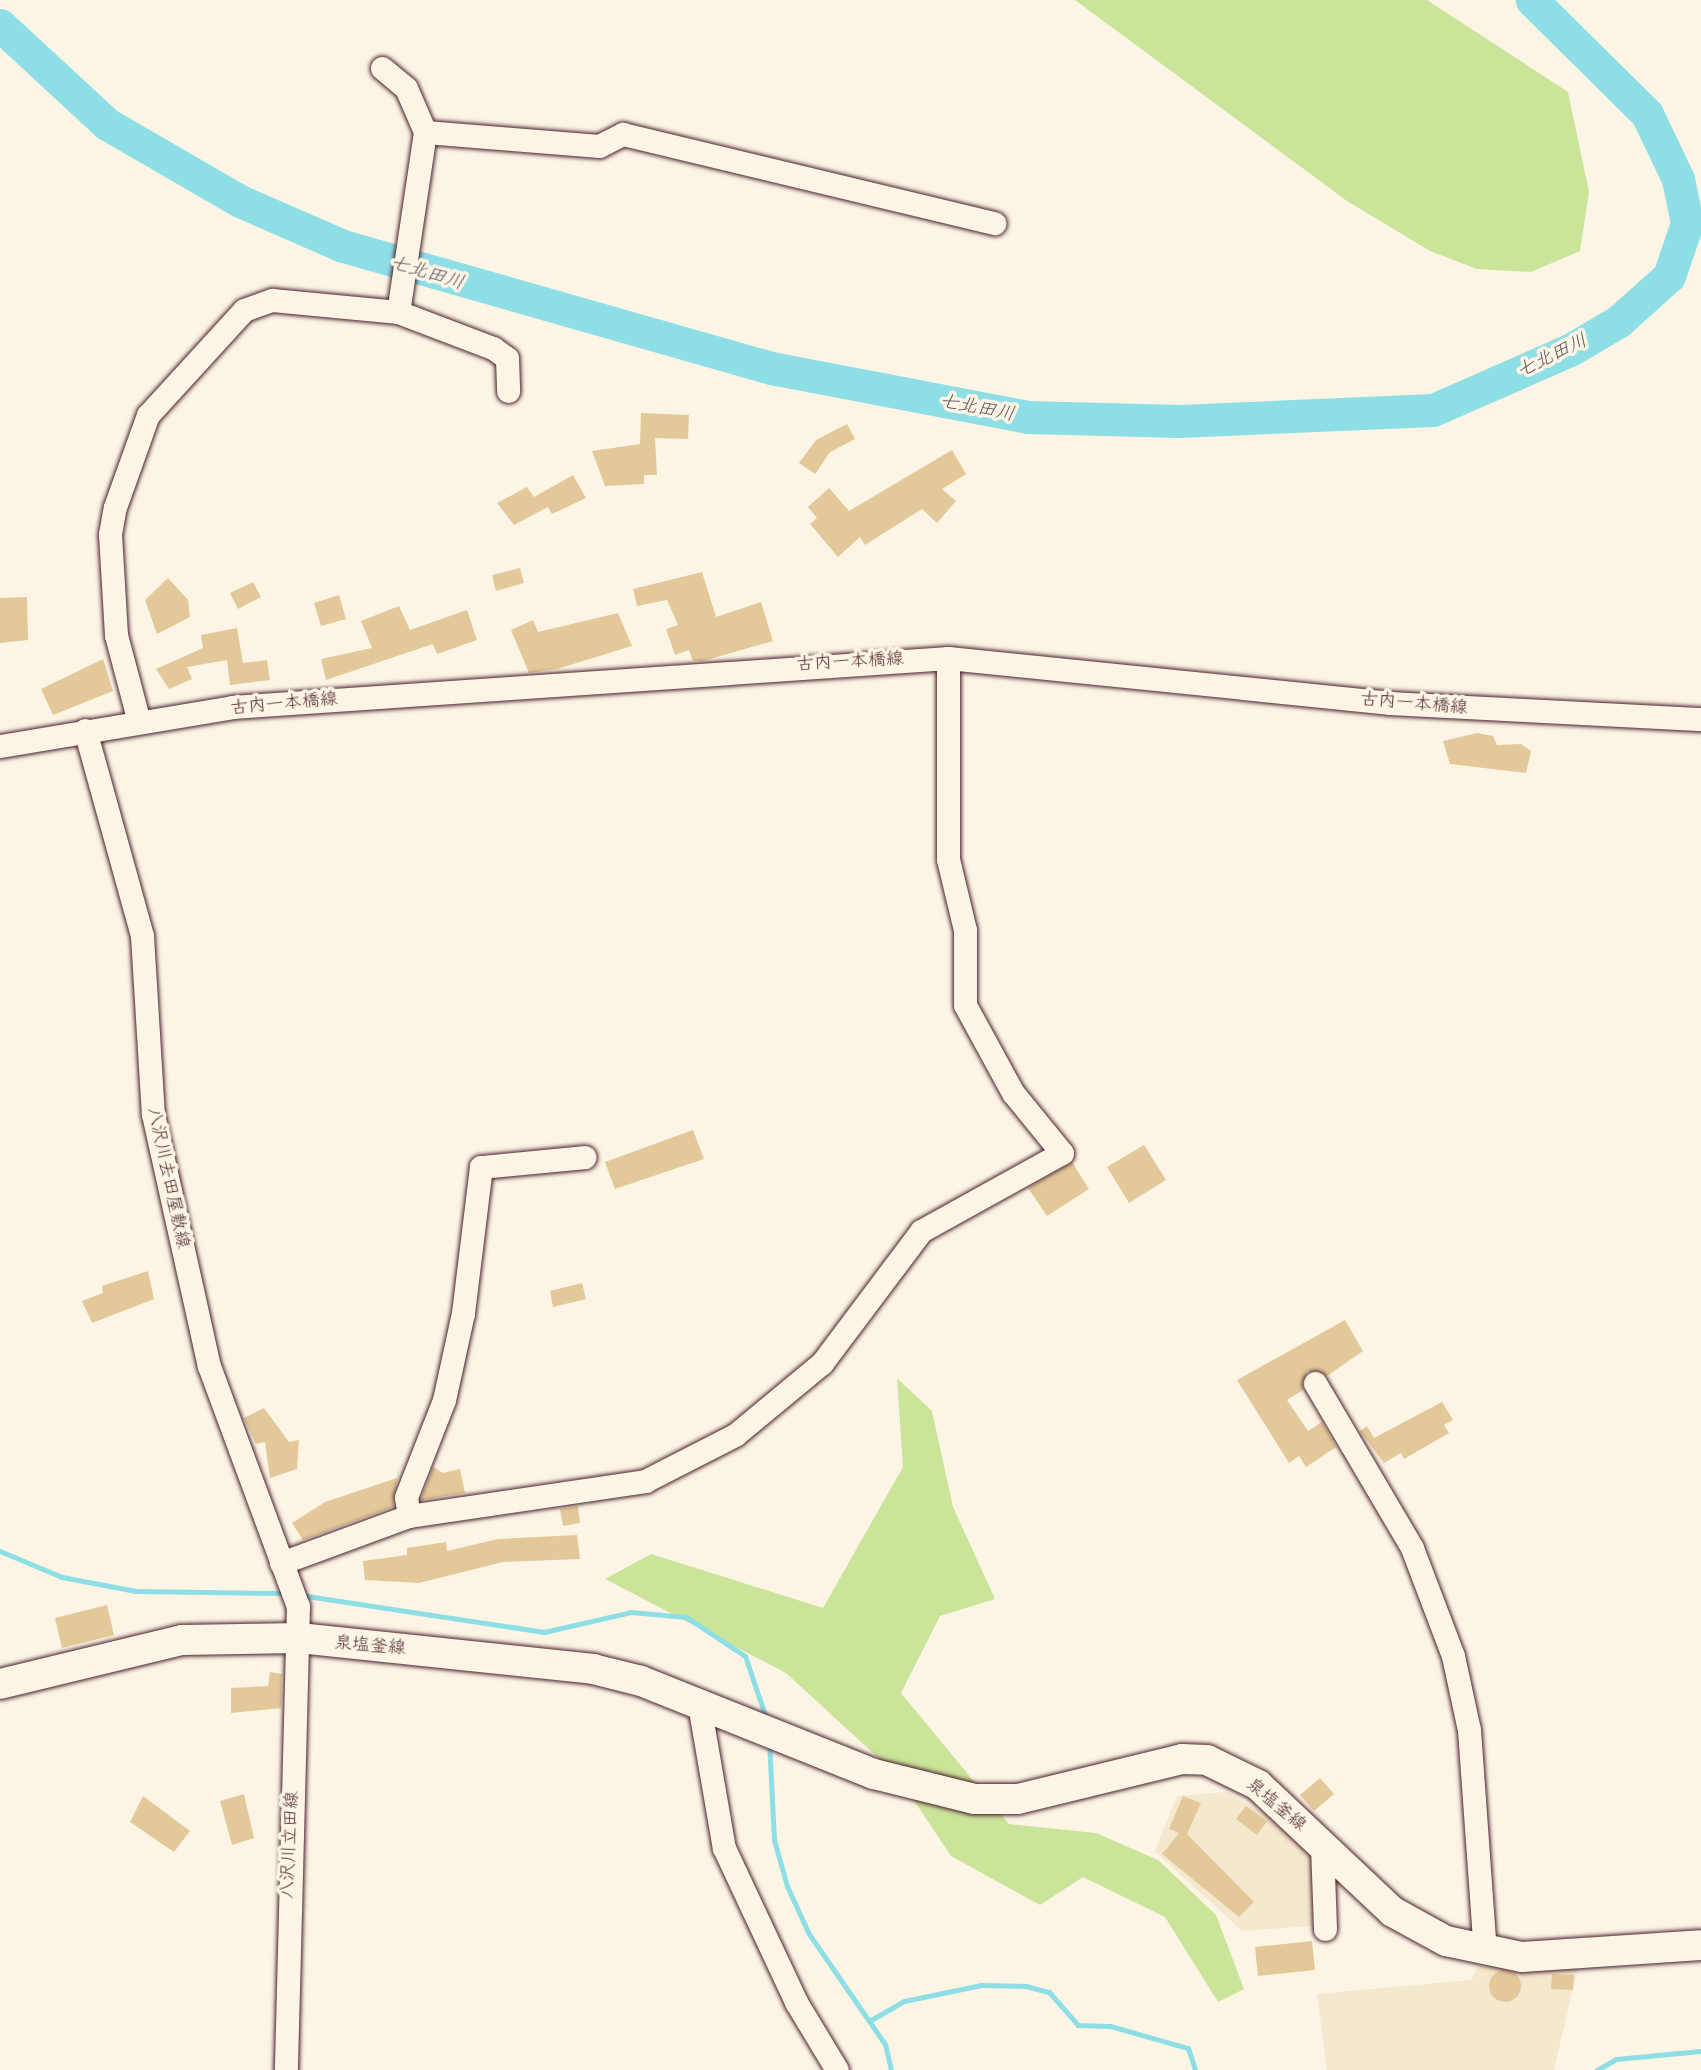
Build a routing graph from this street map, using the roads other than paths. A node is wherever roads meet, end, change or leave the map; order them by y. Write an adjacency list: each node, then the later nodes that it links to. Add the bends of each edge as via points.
1 (382, 68): 2 (street, via 406,88)
2 (425, 132): 3 (street, via 599,146 624,134); 4 (street)
3 (994, 223)
4 (398, 312): 5 (street, via 493,348 507,358); 8 (street, via 272,300 244,310 148,415 110,534 116,635)
5 (508, 391)
6 (948, 658): 7 (street, 古内一本橋線, via 1439,707); 8 (street, 古内一本橋線, via 232,707); 13 (street, via 948,859 965,930 965,1005 1013,1093 1062,1153 921,1231 822,1363 735,1435 645,1481)
7 (1701, 719)
8 (139, 722): 9 (street, 古内一本橋線)
9 (85, 730): 10 (street, 古内一本橋線); 14 (street, 八沢川去田屋敷線, via 142,936 153,1114 209,1366)
10 (0, 746)
11 (585, 1157): 13 (street, via 481,1167 463,1313 444,1399 406,1497)
12 (1315, 1383): 21 (street, via 1412,1548 1453,1656 1469,1730)
13 (410, 1516): 14 (street)
14 (284, 1568): 15 (street, 八沢川去田屋敷線)
15 (300, 1630): 16 (main road, 泉塩釜線, via 182,1640); 17 (main road, 泉塩釜線, via 593,1669); 23 (street, 八沢川立田線)
16 (0, 1684)
17 (699, 1704): 18 (main road, 泉塩釜線, via 874,1774 974,1799 1018,1798 1182,1759 1207,1760 1258,1785); 22 (street, via 724,1848 796,2002)
18 (1322, 1846): 19 (street); 21 (main road, 泉塩釜線, via 1393,1912 1446,1941)
19 (1325, 1929)
20 (1701, 1945): 21 (main road, 泉塩釜線, via 1562,1956)
21 (1485, 1951)
22 (833, 2067)
23 (286, 2070)

